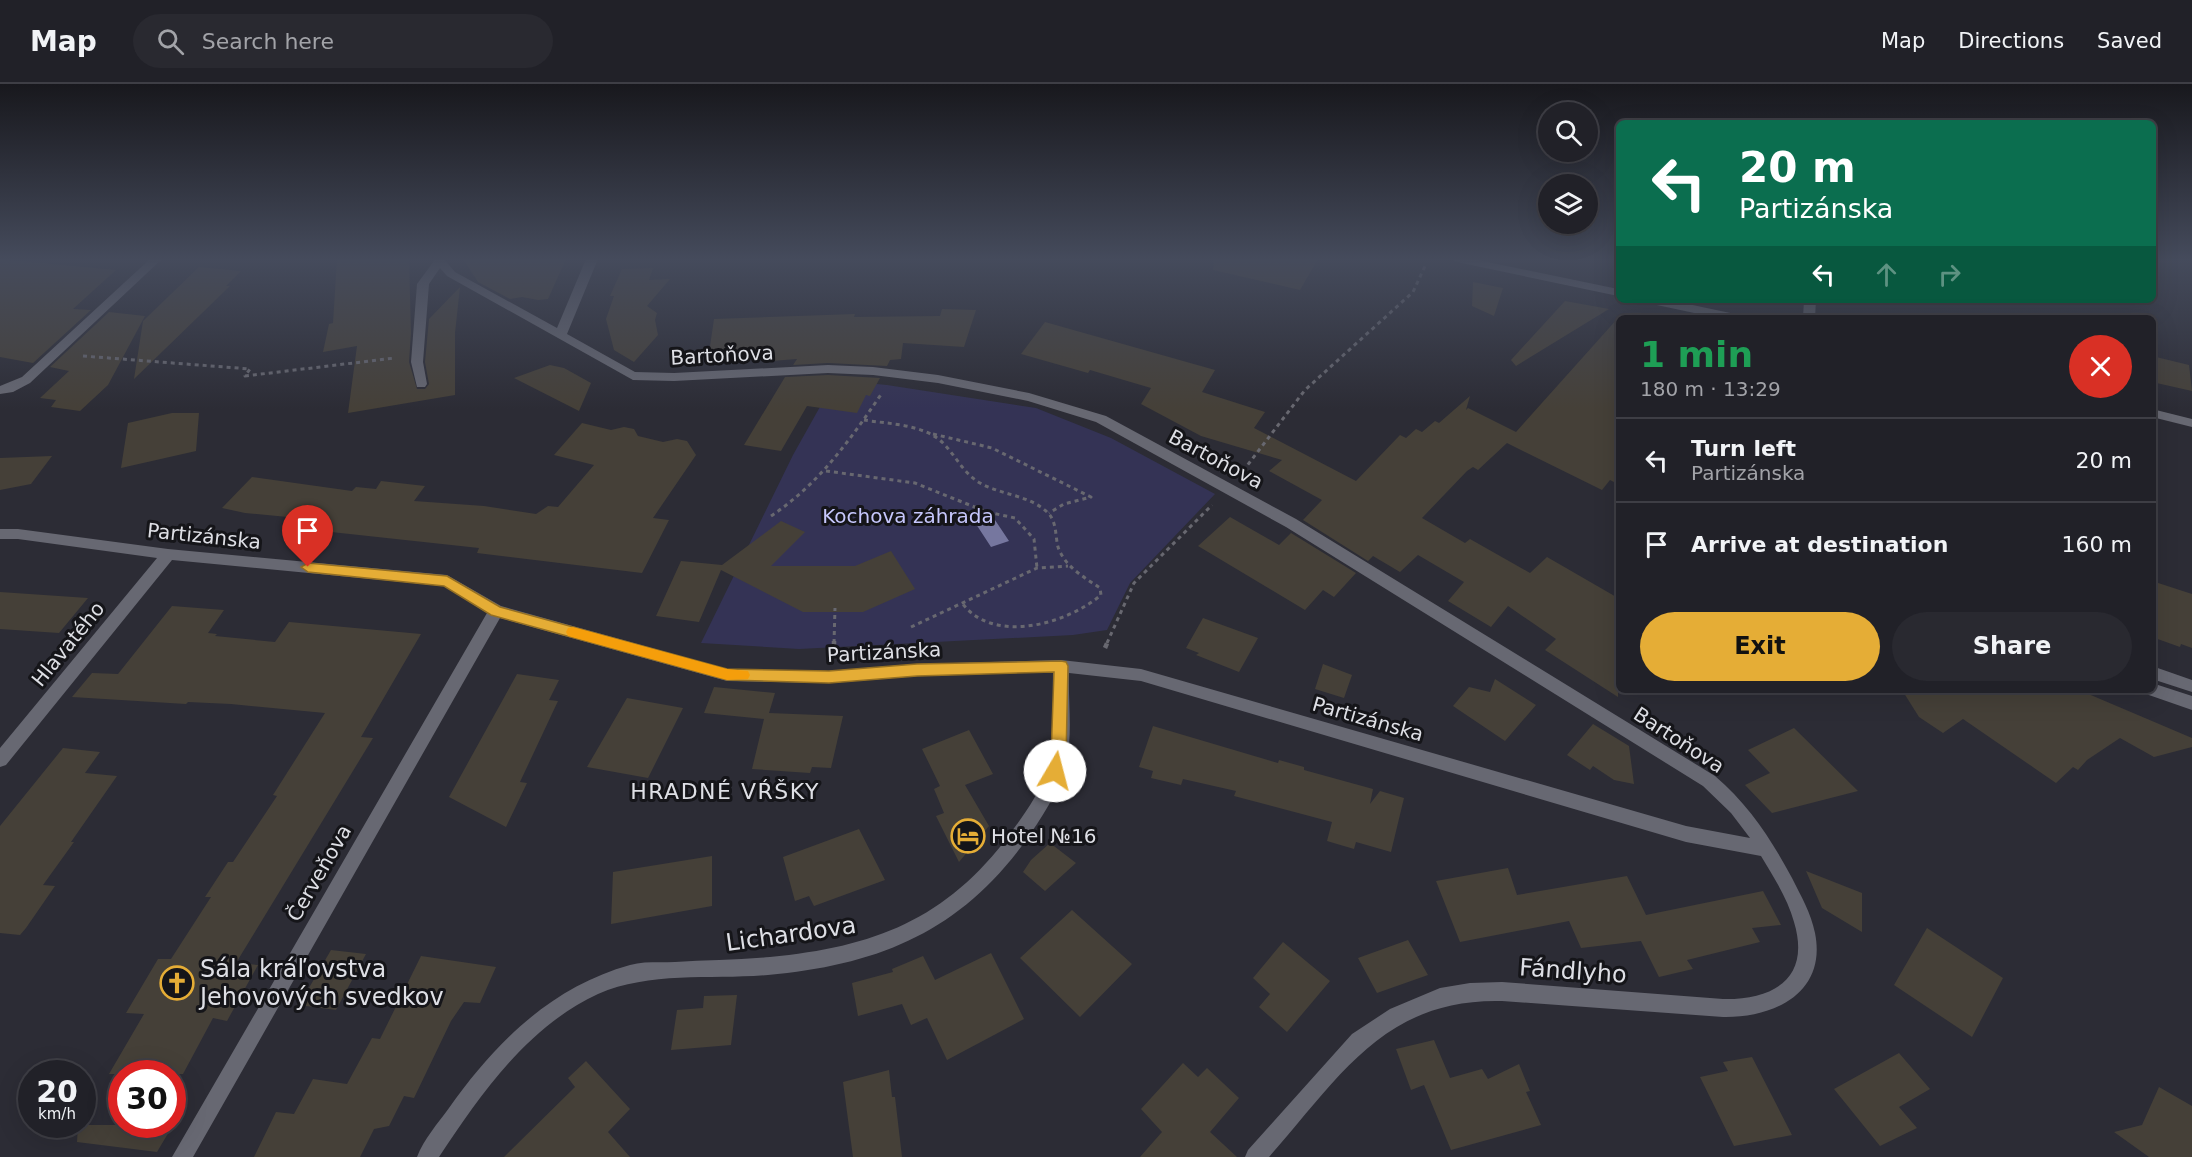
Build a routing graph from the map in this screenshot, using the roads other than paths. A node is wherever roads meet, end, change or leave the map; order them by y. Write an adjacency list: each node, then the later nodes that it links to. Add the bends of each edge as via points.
1 (102, 309): 9 (street, via 26,380)
2 (421, 309): 8 (street, via 418,355)
3 (513, 309): 7 (street, Bartoňova)
4 (571, 309): 7 (street)
5 (1694, 309): 6 (street)
6 (1722, 315)
7 (560, 336): 21 (street, Bartoňova, via 625,373 639,376 828,369 897,374 1029,397 1101,419 1229,488 1426,605 1710,781 1751,824)
8 (421, 384)
9 (0, 390)
10 (2156, 414): 11 (street)
11 (2192, 423)
12 (0, 534): 13 (street, Partizánska)
13 (168, 554): 14 (street, Partizánska, via 447,581); 20 (street, Hlavatého)
14 (496, 611): 15 (street, Partizánska, via 727,675 829,677); 22 (street, Červeňova)
15 (1061, 666): 21 (street, Partizánska, via 1141,675 1686,834); 23 (street, Lichardova, via 1059,757 1049,784 1007,852 984,881 961,901 906,935 839,956 763,967 638,972 592,989 554,1008 507,1048)
16 (2156, 673): 17 (street)
17 (2192, 686)
18 (2156, 690): 19 (street)
19 (2192, 703)
20 (0, 760)
21 (1766, 849): 24 (street, Fándlyho, via 1803,918 1807,940 1802,978 1783,996 1758,1006 1737,1008 1492,992 1433,999 1359,1041)
22 (182, 1157)
23 (427, 1157)
24 (1255, 1157)

